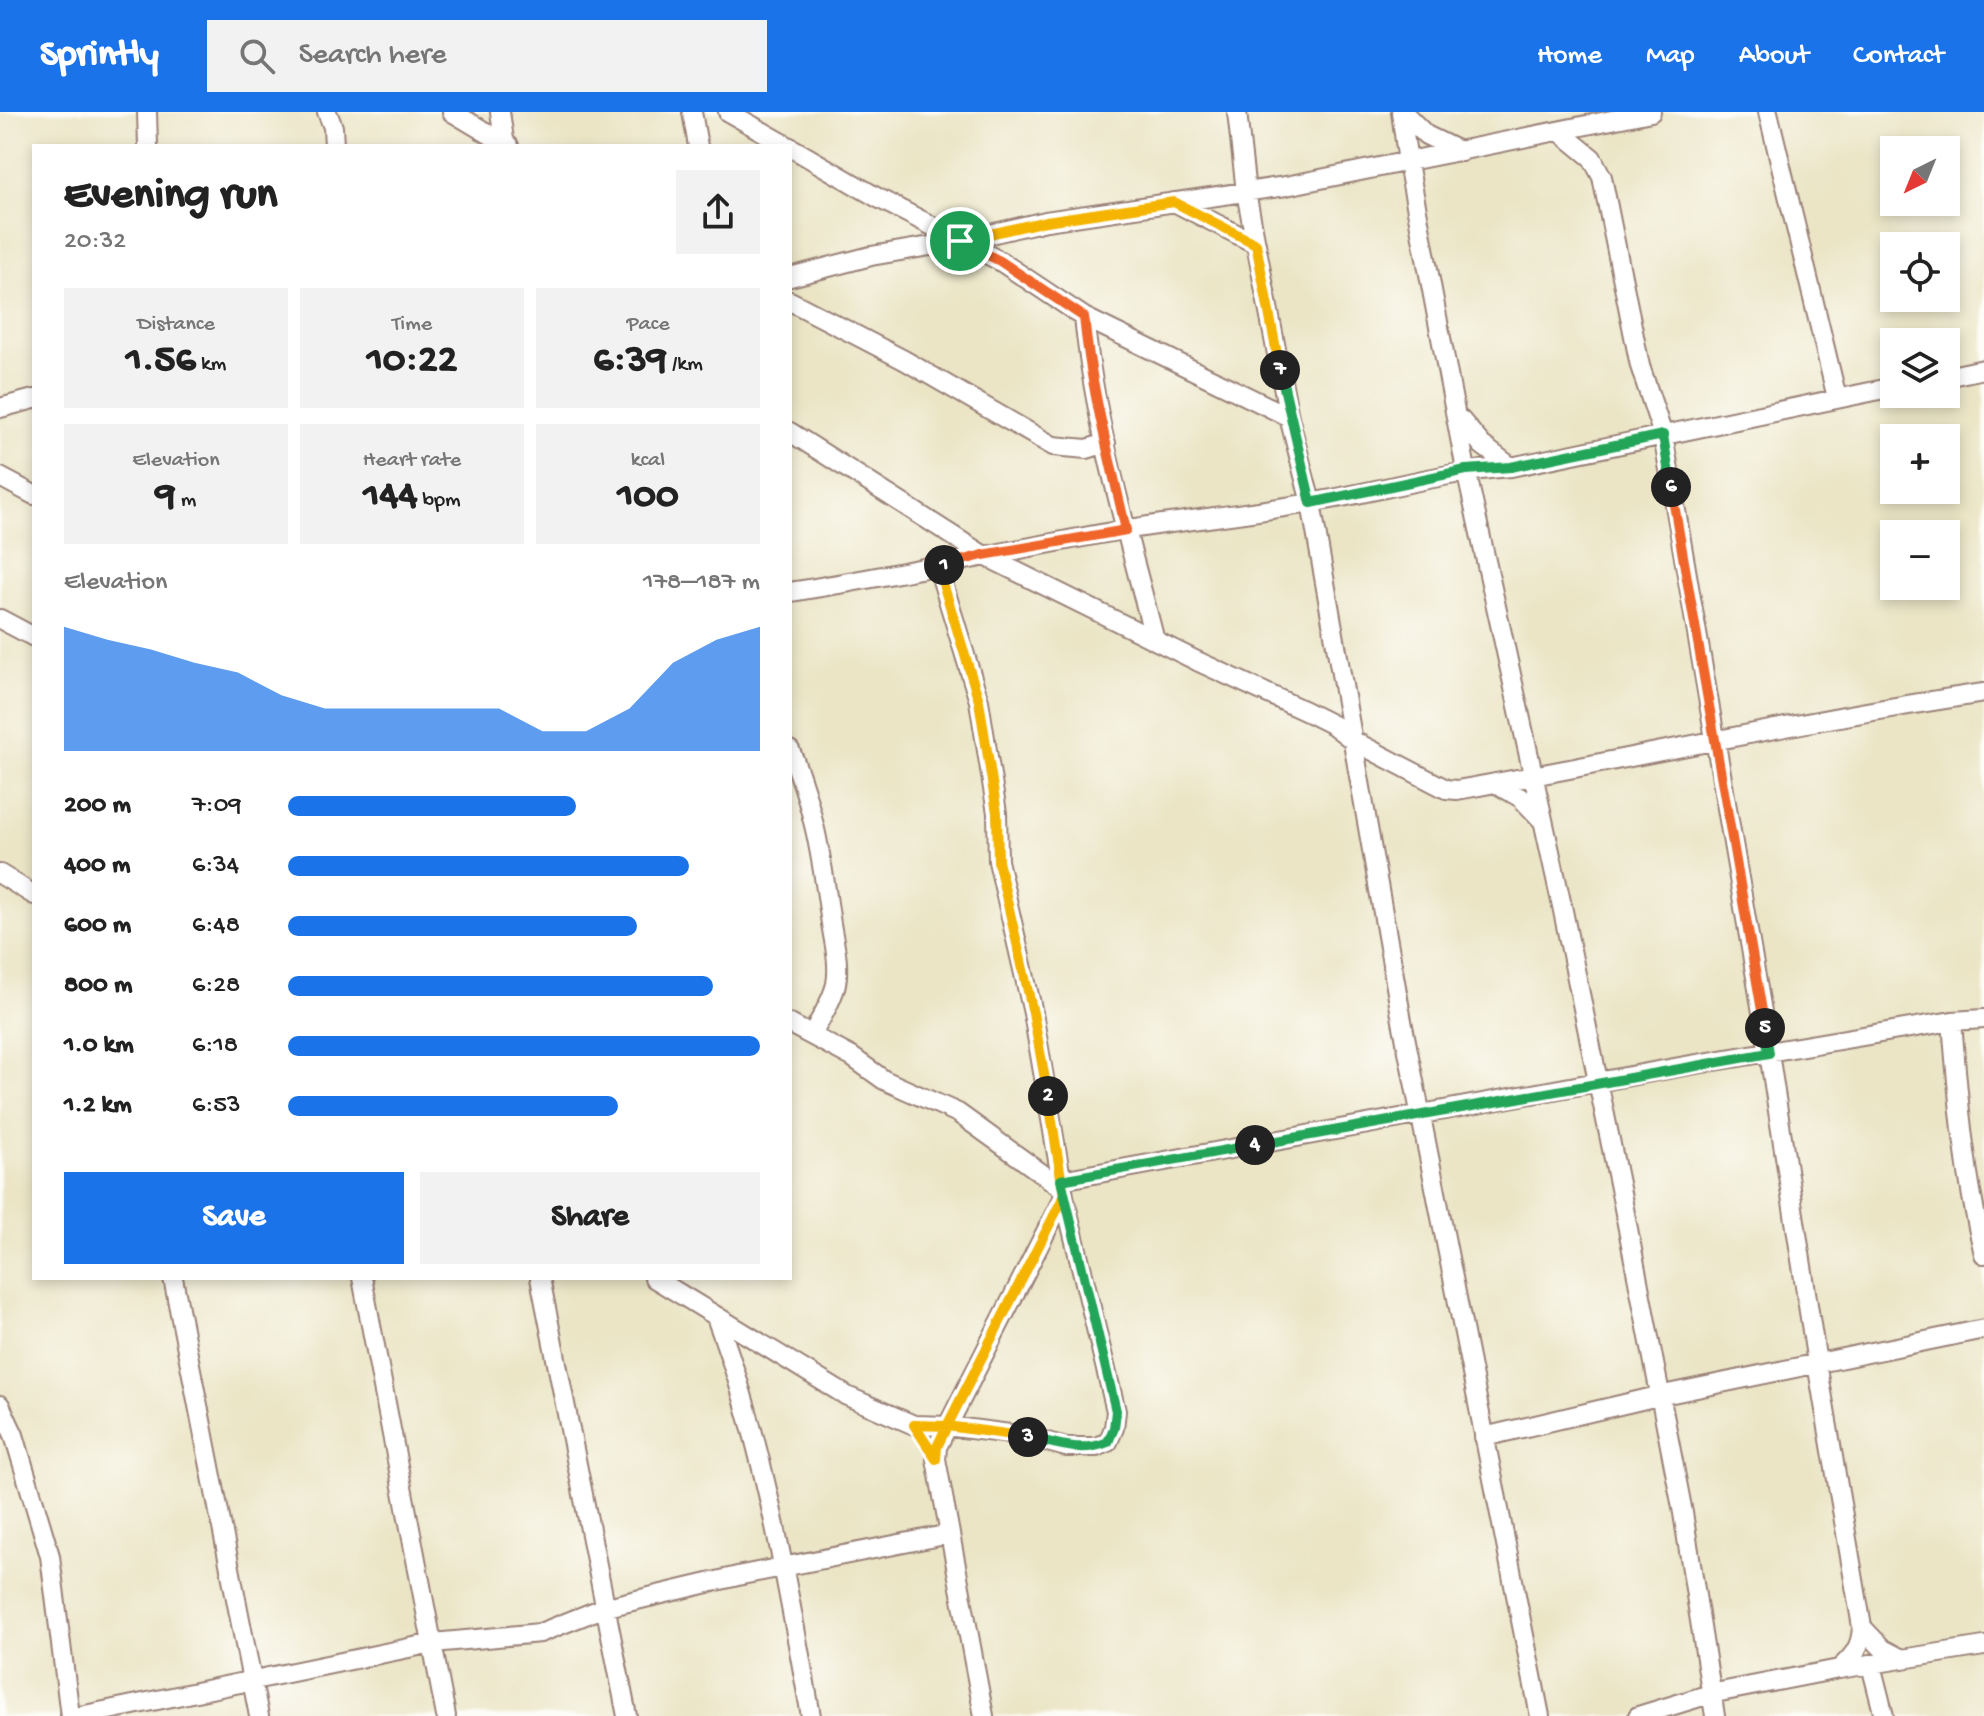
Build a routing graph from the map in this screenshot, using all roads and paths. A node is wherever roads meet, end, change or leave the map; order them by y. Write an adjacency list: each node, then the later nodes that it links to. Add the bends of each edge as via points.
1 (147, 112): 12 (street)
2 (327, 112): 13 (street)
3 (452, 112): 14 (street)
4 (500, 112): 15 (street)
5 (692, 112): 16 (street)
6 (728, 112): 17 (street)
7 (1237, 112): 21 (street)
8 (1402, 112): 19 (street, via 1426,135); 20 (street)
9 (1651, 112): 11 (street)
10 (1768, 112): 31 (street)
11 (1559, 131): 19 (street); 37 (street, via 1592,158 1602,177 1640,366)
12 (148, 144)
13 (334, 144)
14 (504, 144)
15 (506, 144)
16 (698, 144)
17 (784, 144)
18 (792, 149): 23 (street)
19 (1461, 152): 20 (street)
20 (1408, 163): 21 (street); 34 (street)
21 (1246, 192): 22 (street); 24 (street)
22 (1174, 202): 23 (street, via 1046,221); 24 (street)
23 (960, 241): 25 (street); 27 (street)
24 (1256, 244): 35 (street)
25 (792, 276)
26 (792, 302): 38 (street, via 1053,446 1087,449)
27 (1084, 317): 35 (street); 38 (street)
28 (1984, 369): 29 (street)
29 (1960, 374)
30 (1880, 390): 31 (street)
31 (1837, 398): 37 (street)
32 (32, 400): 33 (street)
33 (0, 408)
34 (1457, 415): 39 (street, via 1471,435); 40 (street)
35 (1289, 417): 43 (street)
36 (792, 433): 45 (street)
37 (1663, 435): 39 (street); 53 (street)
38 (1106, 443): 44 (street)
39 (1511, 467): 40 (street)
40 (1466, 470): 43 (street); 55 (street)
41 (0, 477): 42 (street)
42 (32, 494)
43 (1311, 503): 44 (street); 52 (street)
44 (1126, 530): 45 (street); 50 (street)
45 (983, 555): 46 (street); 50 (street)
46 (938, 567): 47 (street); 67 (street, via 979,701 997,813 998,861 1033,1013)
47 (792, 592)
48 (0, 619): 49 (street)
49 (32, 636)
50 (1154, 637): 52 (street, via 1333,725)
51 (1984, 693): 53 (street)
52 (1354, 741): 56 (street, via 1446,789); 66 (street)
53 (1714, 742): 55 (street); 64 (street)
54 (792, 755): 63 (street, via 813,817 837,967 835,988)
55 (1534, 777): 56 (street); 57 (street)
56 (1495, 783): 57 (street, via 1521,798)
57 (1544, 822): 65 (street)
58 (0, 874): 59 (street)
59 (32, 894)
60 (1984, 1019): 61 (street)
61 (1952, 1021): 64 (street); 68 (street, via 1961,1131)
62 (792, 1025): 63 (street)
63 (812, 1035): 67 (street, via 884,1080 970,1120)
64 (1769, 1053): 65 (street); 75 (street)
65 (1598, 1083): 66 (street); 76 (street)
66 (1421, 1116): 67 (street); 80 (street)
67 (1062, 1188): 79 (street); 79 (street, via 1116,1411 1108,1442 1066,1447)
68 (1984, 1254)
69 (173, 1280): 91 (street)
70 (362, 1280): 86 (street)
71 (540, 1280): 84 (street)
72 (657, 1280): 73 (street)
73 (716, 1317): 78 (street, via 847,1396); 83 (street, via 765,1472)
74 (1984, 1329): 75 (street)
75 (1817, 1363): 76 (street); 85 (street)
76 (1658, 1396): 80 (street); 92 (street, via 1683,1513)
77 (0, 1405): 93 (street, via 50,1556)
78 (914, 1425): 79 (street); 81 (street)
79 (947, 1426): 81 (street)
80 (1484, 1437): 100 (street)
81 (936, 1459): 82 (street)
82 (950, 1534): 83 (street); 99 (street)
83 (783, 1568): 84 (street); 98 (street)
84 (603, 1608): 86 (street, via 540,1633); 97 (street)
85 (1862, 1627): 88 (street, via 1883,1649); 90 (street, via 1854,1656)
86 (433, 1643): 91 (street); 96 (street)
87 (1984, 1646): 88 (street)
88 (1902, 1659): 89 (street)
89 (1871, 1665): 90 (street); 103 (street)
90 (1839, 1669): 92 (street)
91 (251, 1679): 94 (street); 95 (street)
92 (1710, 1694): 101 (street); 102 (street)
93 (70, 1716)
94 (80, 1716)
95 (259, 1716)
96 (446, 1716)
97 (627, 1716)
98 (811, 1716)
99 (984, 1716)
100 (1540, 1716)
101 (1638, 1716)
102 (1715, 1716)
103 (1884, 1716)

